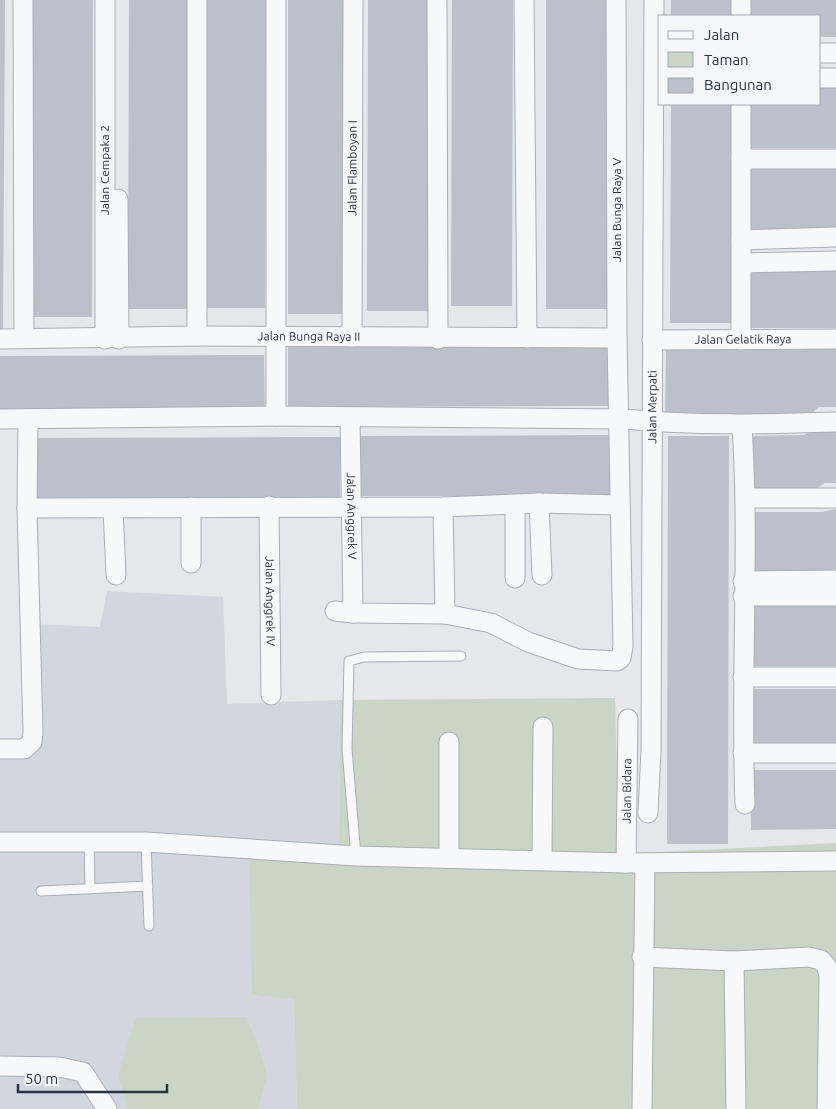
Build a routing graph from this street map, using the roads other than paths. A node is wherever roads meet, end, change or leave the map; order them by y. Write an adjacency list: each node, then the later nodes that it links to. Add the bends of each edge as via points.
1 (24, 0): 29 (street)
2 (105, 0): 13 (street, Jalan Cempaka 2)
3 (117, 0): 13 (street, Jalan Cempaka 2)
4 (197, 0): 27 (street)
5 (276, 0): 28 (street)
6 (353, 0): 30 (street, Jalan Flamboyan I)
7 (437, 0): 35 (street)
8 (524, 0): 31 (street)
9 (616, 0): 32 (street, Jalan Bunga Raya V)
10 (654, 0): 37 (street, Jalan Merpati)
11 (741, 0): 12 (street)
12 (741, 15)
13 (111, 48): 34 (street, Jalan Cempaka 2)
14 (821, 53): 15 (street)
15 (836, 53)
16 (821, 78): 17 (street)
17 (836, 78)
18 (741, 105): 20 (street)
19 (836, 159): 20 (street)
20 (741, 160): 23 (street)
21 (793, 238): 22 (street); 23 (street); 24 (street)
22 (836, 238)
23 (741, 240): 26 (street)
24 (794, 261): 25 (street); 26 (street)
25 (836, 261)
26 (742, 263): 38 (street)
27 (197, 336): 28 (street, Jalan Bunga Raya II); 34 (street, Jalan Bunga Raya II)
28 (276, 336): 30 (street, Jalan Bunga Raya II); 39 (street)
29 (24, 338): 33 (street, Jalan Bunga Raya II); 34 (street, Jalan Bunga Raya II)
30 (352, 338): 35 (street, Jalan Bunga Raya II)
31 (527, 338): 32 (street, Jalan Bunga Raya II); 35 (street, Jalan Bunga Raya II)
32 (617, 338): 43 (street, Jalan Bunga Raya V)
33 (0, 339)
34 (112, 339)
35 (438, 339)
36 (836, 339): 38 (street, Jalan Gelatik Raya)
37 (652, 340): 38 (street, Jalan Gelatik Raya); 44 (street, Jalan Merpati)
38 (741, 340)
39 (276, 416): 40 (street); 42 (street)
40 (350, 417): 43 (street); 54 (street, Jalan Anggrek V)
41 (0, 419): 42 (street)
42 (28, 419): 56 (street)
43 (619, 419): 44 (street); 51 (street, Jalan Bunga Raya V)
44 (653, 422): 46 (street); 77 (street, Jalan Merpati)
45 (836, 422): 46 (street)
46 (742, 425): 47 (street)
47 (746, 498): 48 (street); 63 (street)
48 (836, 498)
49 (539, 503): 50 (street); 51 (street); 60 (street)
50 (515, 505): 55 (street); 61 (street)
51 (619, 505): 65 (street, Jalan Bunga Raya V, via 621,658 616,661 578,659 528,642 491,623)
52 (191, 506): 53 (street); 57 (street); 58 (street)
53 (269, 506): 54 (street); 69 (street, Jalan Anggrek IV)
54 (350, 506): 55 (street); 65 (street, Jalan Anggrek V, via 344,612)
55 (443, 507): 65 (street)
56 (27, 508): 57 (street); 73 (street, via 32,742 24,749)
57 (113, 508): 59 (street)
58 (191, 563)
59 (116, 575)
60 (542, 575)
61 (515, 578)
62 (836, 580): 63 (street)
63 (743, 589): 64 (street); 67 (street)
64 (836, 596)
65 (445, 614)
66 (461, 656): 81 (lane, via 364,657 349,661 347,749)
67 (743, 677): 68 (street); 74 (street)
68 (836, 677)
69 (271, 695)
70 (628, 719): 85 (street, Jalan Bidara)
71 (543, 727): 83 (street)
72 (449, 742): 82 (street)
73 (0, 749)
74 (743, 753): 75 (street); 76 (street)
75 (836, 753)
76 (745, 804)
77 (648, 813)
78 (89, 841): 79 (street); 80 (street); 88 (lane)
79 (0, 842)
80 (146, 842): 81 (street); 87 (lane)
81 (356, 856): 82 (street)
82 (449, 858): 83 (street)
83 (542, 860): 85 (street)
84 (836, 861): 86 (street)
85 (626, 863): 86 (street)
86 (645, 863): 91 (street)
87 (148, 886): 88 (lane); 90 (lane)
88 (90, 888): 89 (lane)
89 (41, 891)
90 (149, 926)
91 (642, 957): 92 (street); 95 (street)
92 (734, 960): 96 (street); 97 (street, via 809,957 821,960 827,967)
93 (0, 1066): 94 (street, via 59,1067 83,1072)
94 (107, 1109)
95 (642, 1109)
96 (736, 1109)
97 (828, 1109)

